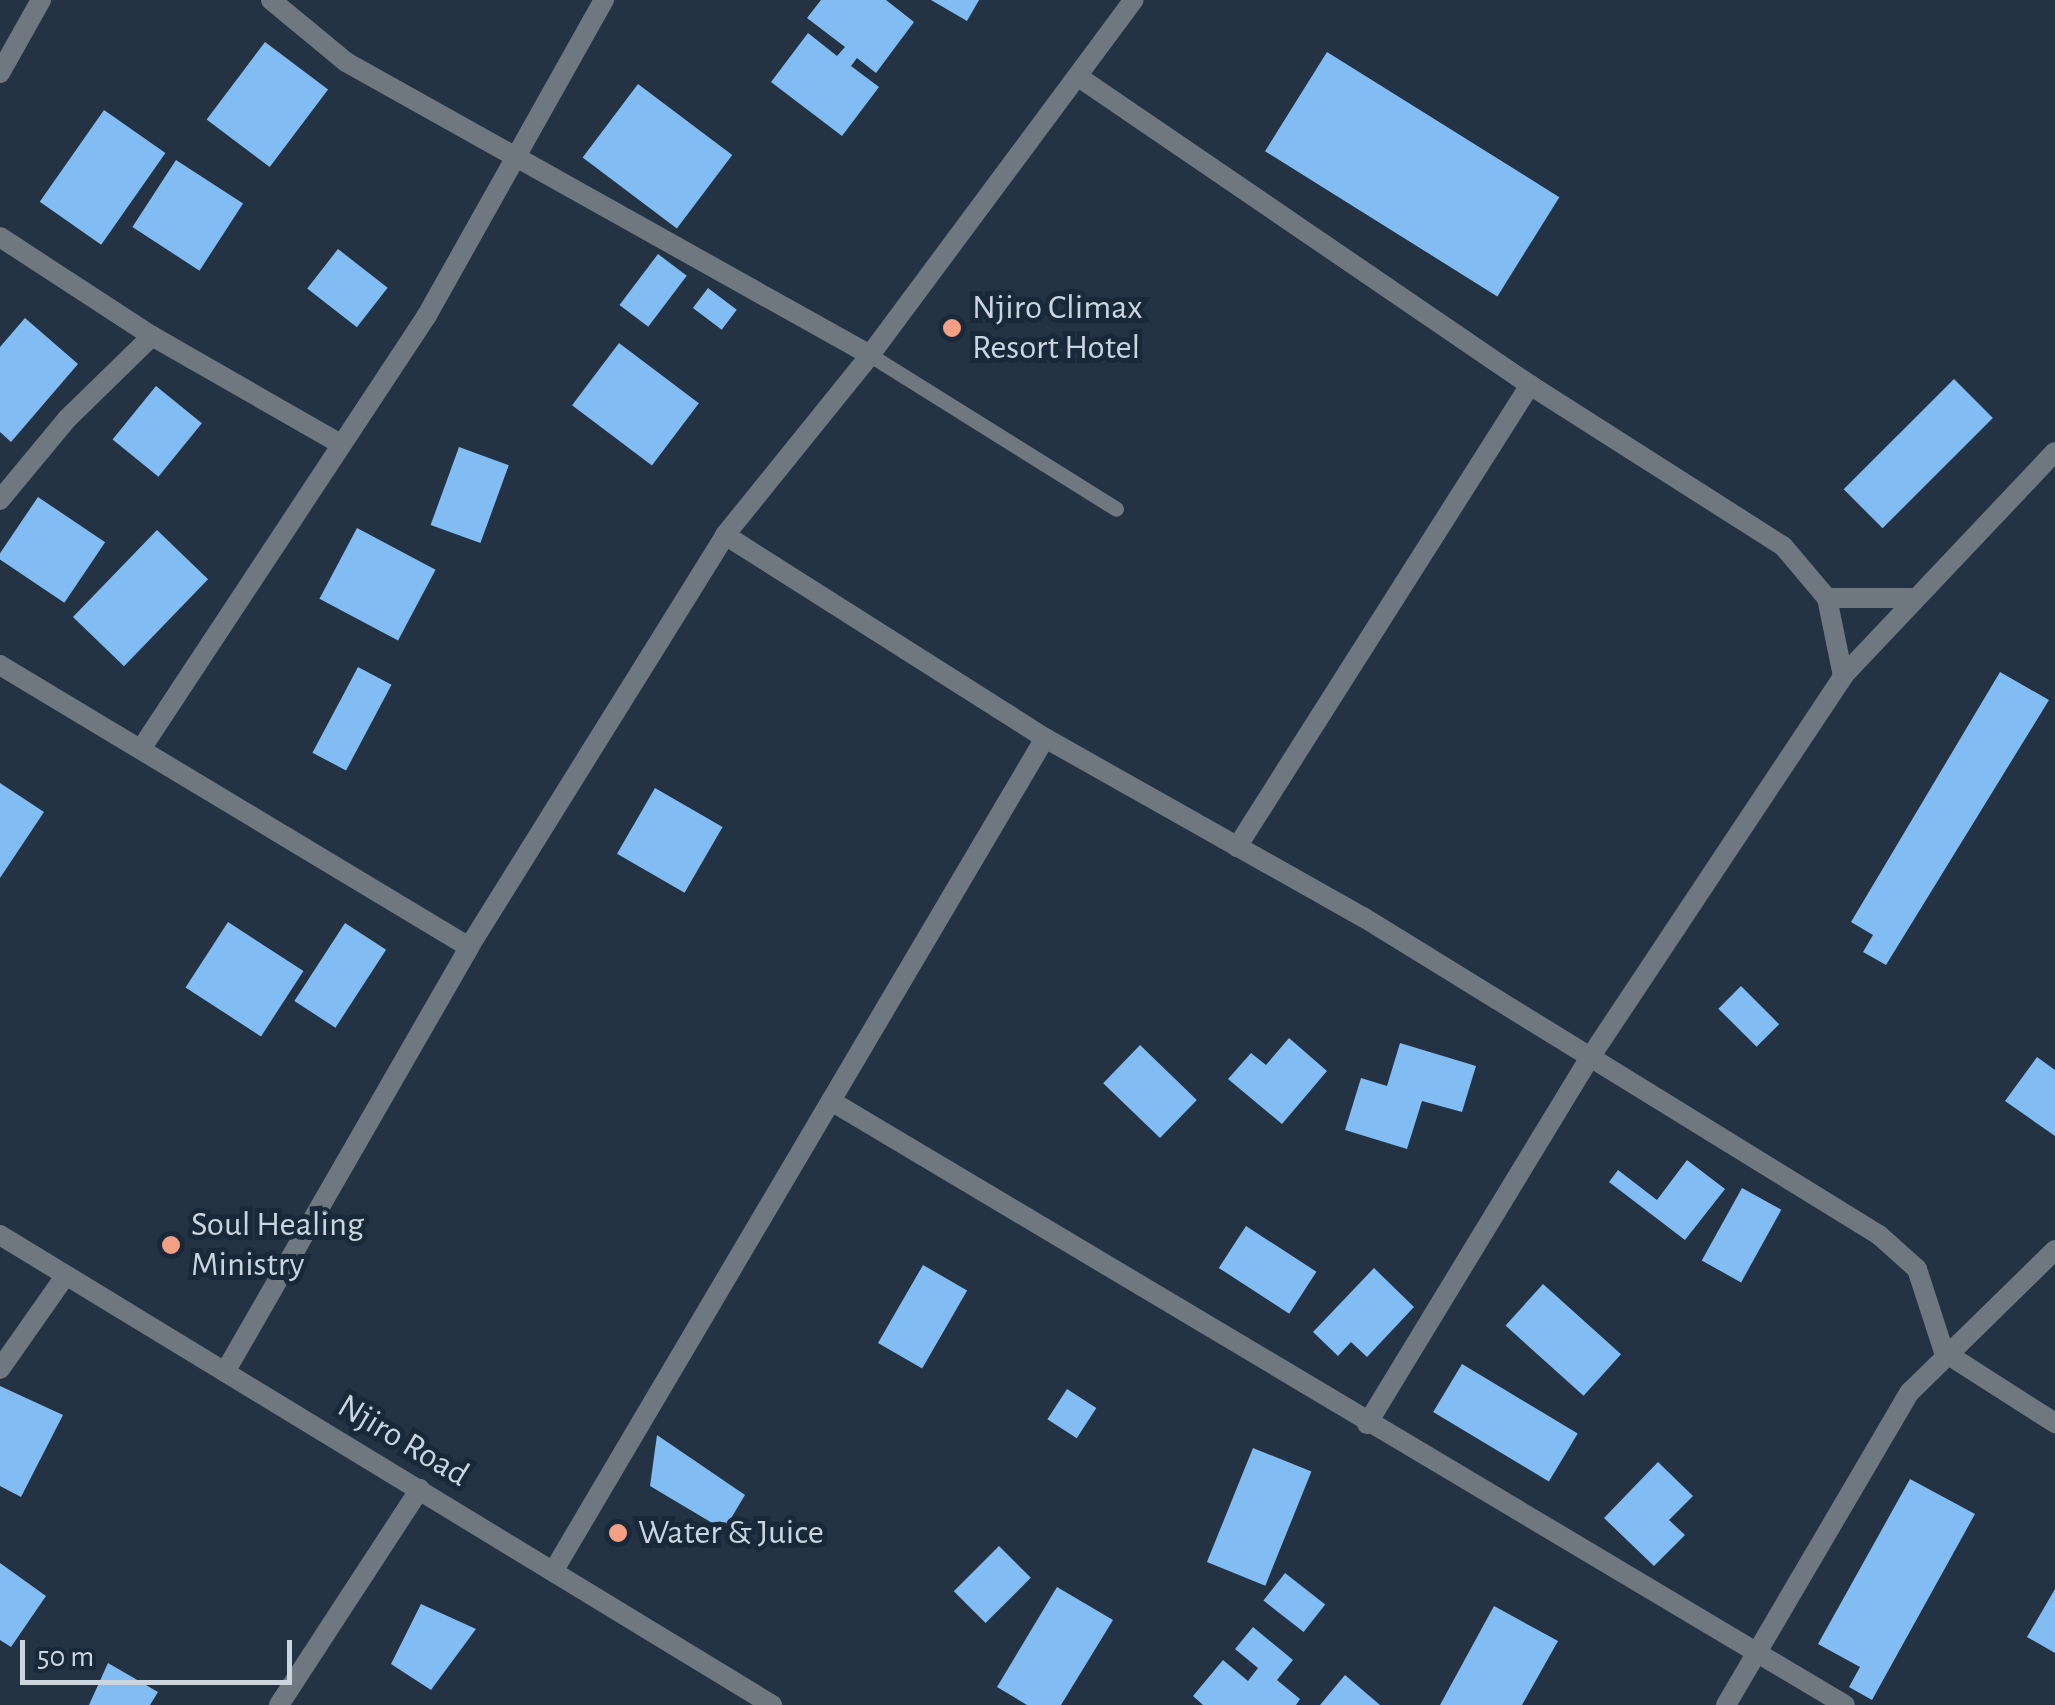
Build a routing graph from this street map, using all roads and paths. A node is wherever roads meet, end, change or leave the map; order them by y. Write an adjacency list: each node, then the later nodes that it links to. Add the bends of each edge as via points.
1 (41, 0): 5 (street)
2 (271, 0): 7 (street, via 346,62)
3 (604, 0): 7 (street)
4 (1134, 0): 6 (street)
5 (0, 74)
6 (1080, 78): 10 (street); 11 (street)
7 (519, 158): 10 (street); 12 (street, via 426,316)
8 (0, 237): 9 (street)
9 (152, 336): 12 (street); 14 (street, via 67,419)
10 (870, 355): 15 (lane); 16 (street)
11 (1530, 385): 17 (street, via 1783,546); 23 (street)
12 (339, 443): 22 (street)
13 (2055, 452): 18 (street)
14 (0, 500)
15 (1116, 509)
16 (725, 535): 21 (street); 24 (street)
17 (1827, 598): 18 (street); 20 (street)
18 (1913, 598): 20 (street)
19 (0, 666): 22 (street)
20 (1843, 676): 25 (street)
21 (1044, 738): 23 (street); 26 (street)
22 (141, 749): 24 (street)
23 (1237, 847): 25 (street, via 1363,917)
24 (469, 947): 32 (street)
25 (1589, 1060): 30 (street, via 1879,1235 1917,1269); 34 (street)
26 (831, 1102): 34 (street); 36 (street)
27 (0, 1234): 29 (street, Njiro Road)
28 (2055, 1250): 30 (street)
29 (65, 1276): 31 (street); 32 (street, Njiro Road)
30 (1944, 1352): 33 (street); 37 (street, via 1882,1432)
31 (0, 1369)
32 (225, 1372): 35 (street, Njiro Road)
33 (2055, 1423)
34 (1367, 1424): 37 (street)
35 (420, 1490): 36 (street, Njiro Road); 38 (street)
36 (554, 1570): 39 (street, Njiro Road)
37 (1756, 1656): 40 (street); 41 (street)
38 (279, 1705)
39 (772, 1705)
40 (1726, 1705)
41 (1845, 1705)

